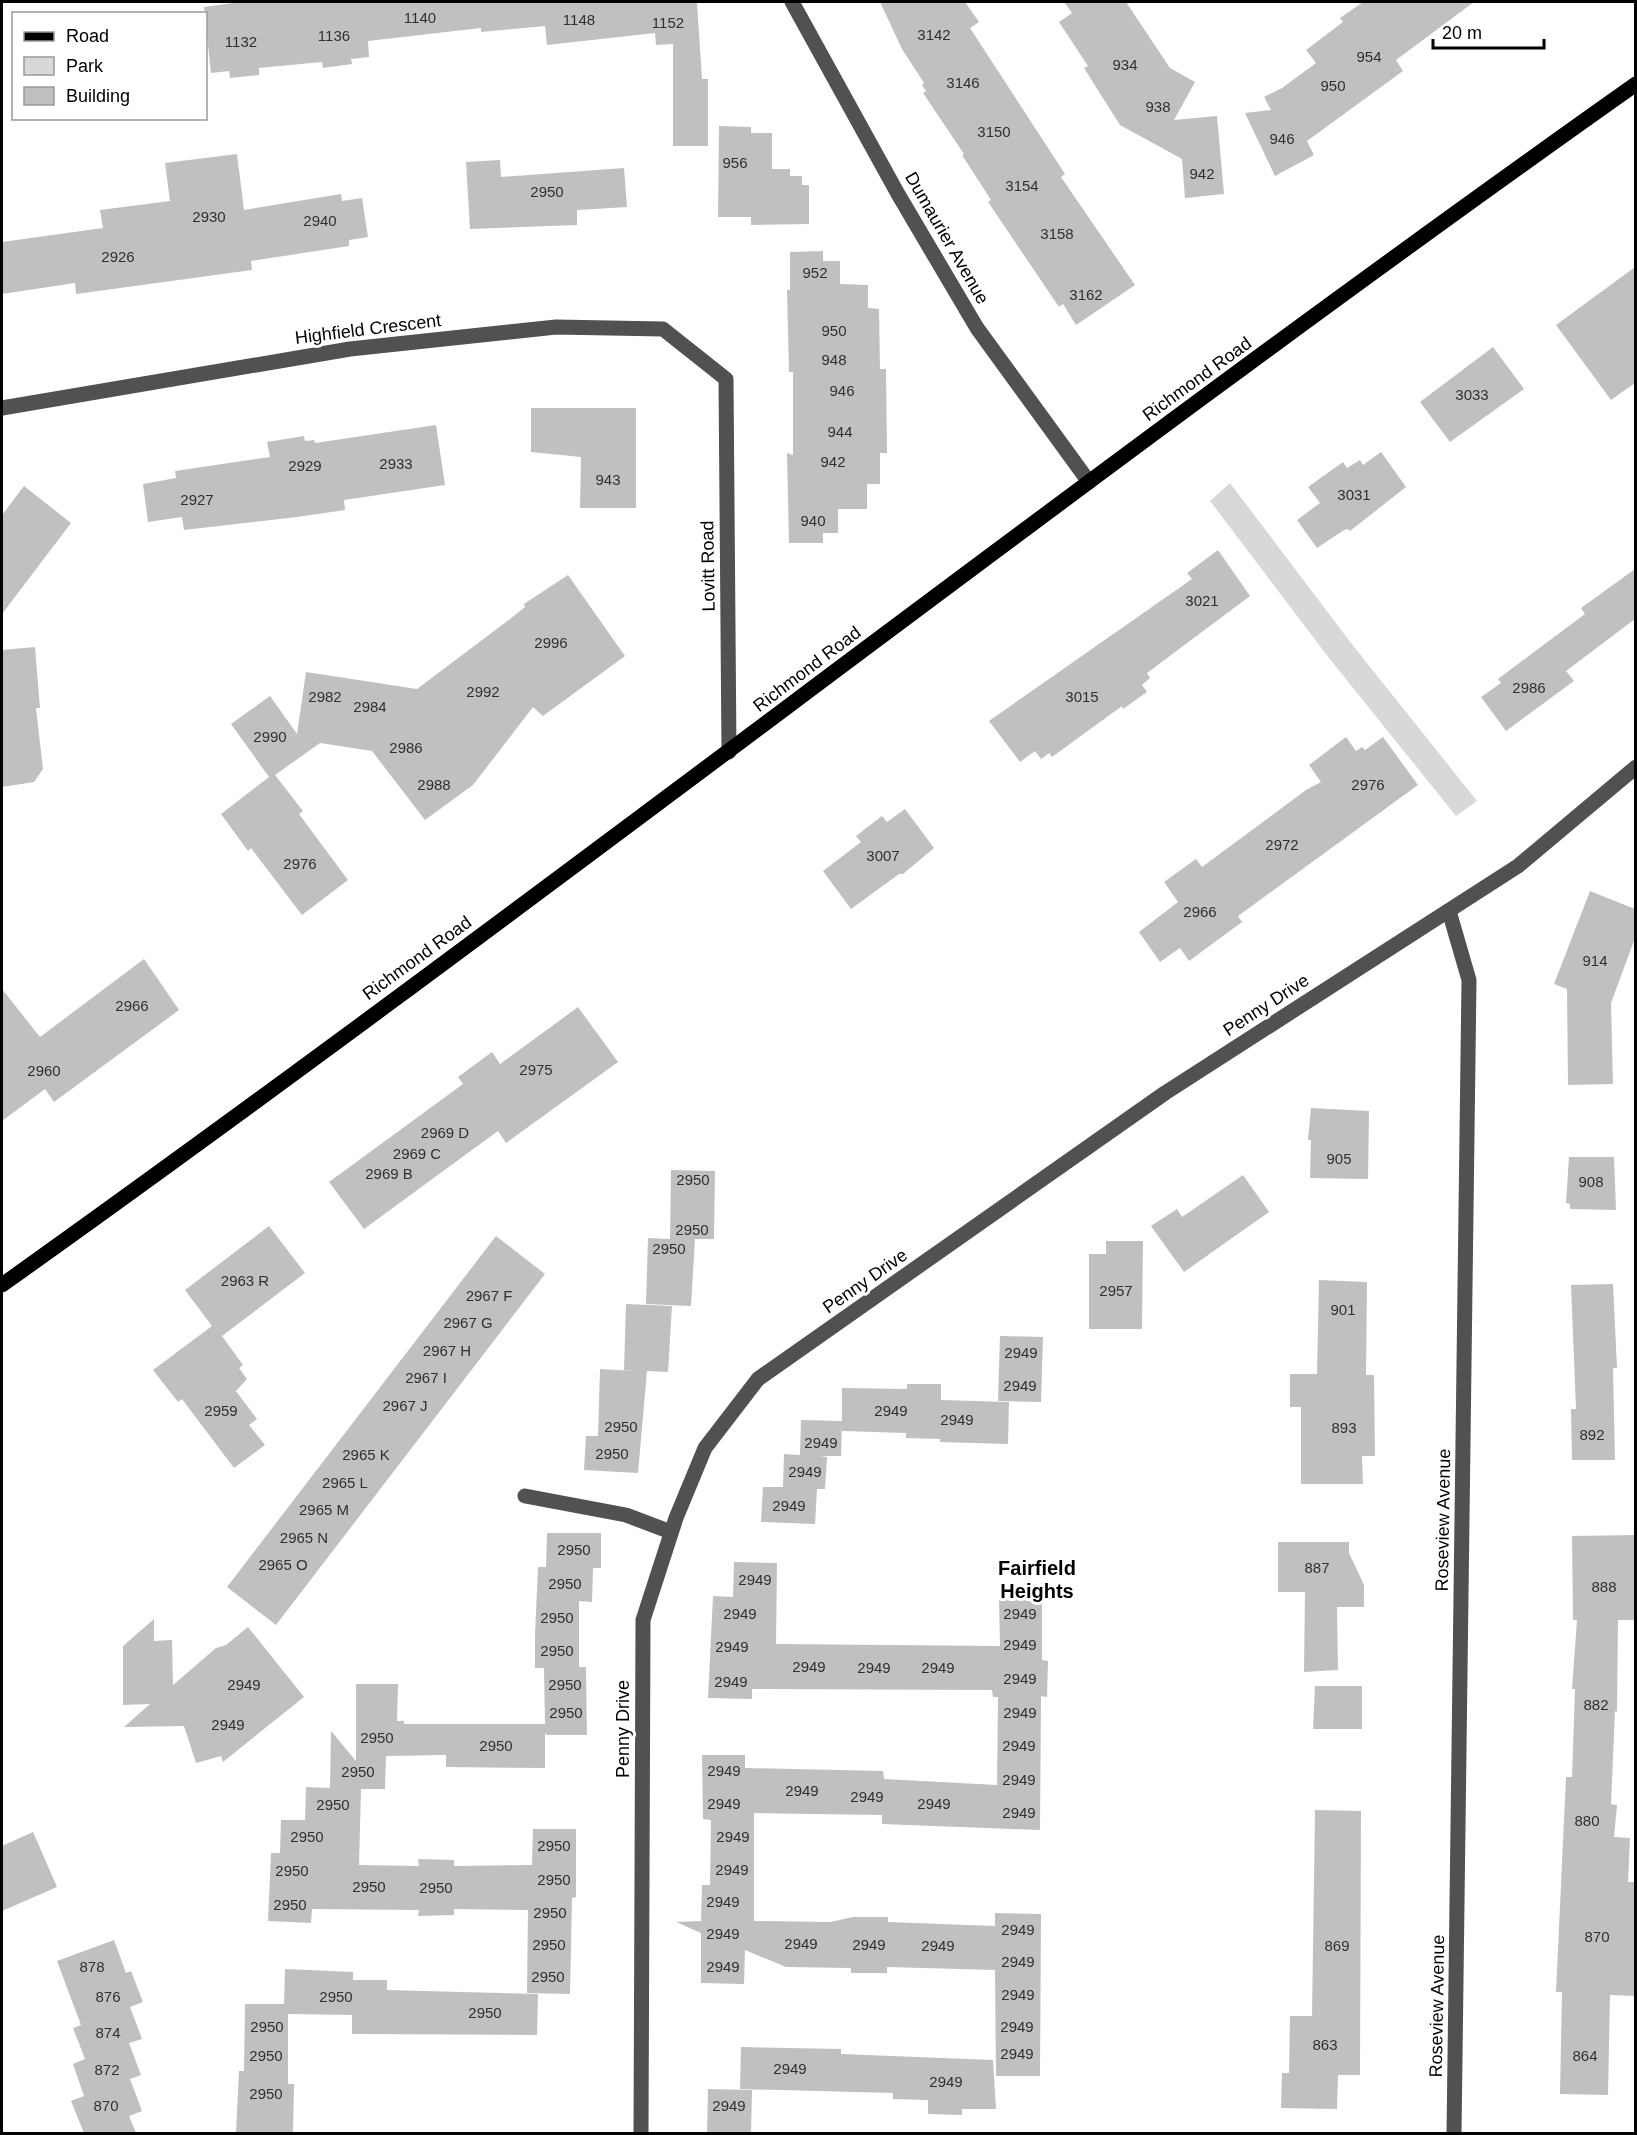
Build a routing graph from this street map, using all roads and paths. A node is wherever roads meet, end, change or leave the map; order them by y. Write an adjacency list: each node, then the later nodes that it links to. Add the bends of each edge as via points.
1 (792, 2): 5 (street, Dumaurier Avenue, via 977,328)
2 (1635, 84): 5 (main road, Richmond Road)
3 (726, 379): 4 (street, Highfield Crescent, via 663,329 556,327 350,349); 6 (street, Lovitt Road)
4 (2, 408)
5 (1089, 482): 6 (main road, Richmond Road)
6 (729, 752): 9 (main road, Richmond Road)
7 (1635, 767): 8 (street, Penny Drive, via 1518,866)
8 (1449, 911): 11 (street, Penny Drive, via 1165,1093 758,1379 705,1448); 13 (street, Roseview Avenue, via 1469,980)
9 (2, 1285)
10 (525, 1496): 11 (street, via 626,1515)
11 (671, 1532): 12 (street, Penny Drive, via 643,1620)
12 (641, 2133)
13 (1454, 2133)

